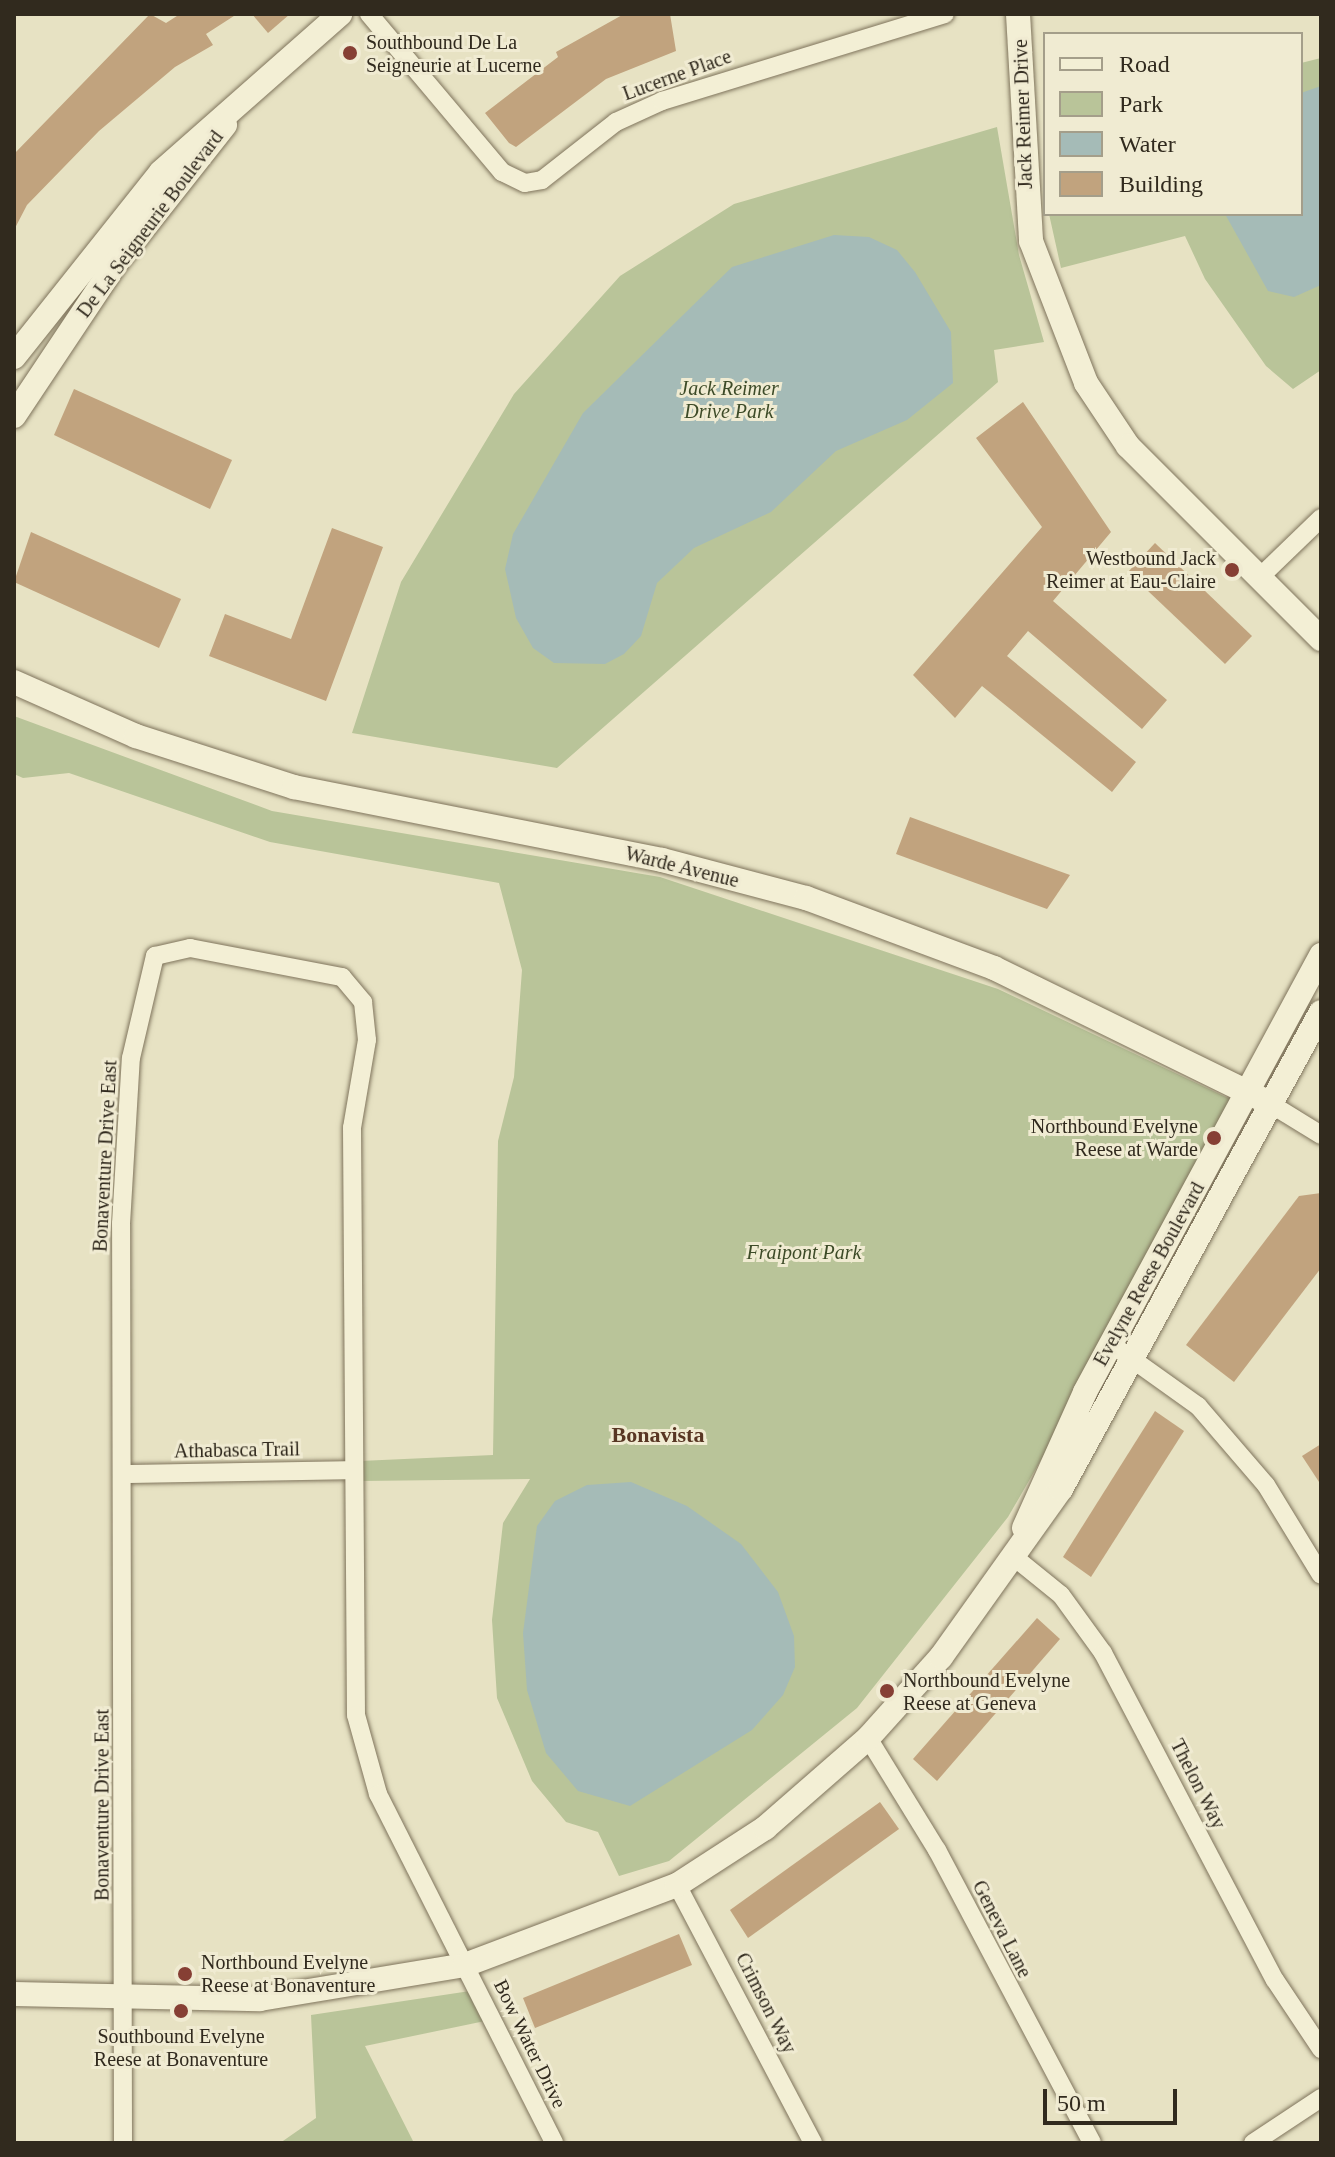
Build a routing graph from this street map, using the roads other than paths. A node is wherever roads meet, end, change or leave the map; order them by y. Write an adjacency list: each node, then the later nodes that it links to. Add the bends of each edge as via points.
1 (340, 14): 5 (street, De La Seigneurie Boulevard)
2 (369, 14): 3 (street, Lucerne Place, via 502,172 525,183 542,180 616,122 662,101)
3 (945, 14)
4 (1018, 14): 9 (street, Jack Reimer Drive, via 1031,241 1056,320 1128,446)
5 (234, 113): 6 (street, De La Seigneurie Boulevard, via 161,172); 7 (street, De La Seigneurie Boulevard, via 116,263)
6 (14, 357)
7 (14, 416)
8 (1321, 518): 9 (street)
9 (1260, 577): 10 (street, Jack Reimer Drive)
10 (1321, 639)
11 (14, 682): 14 (street, Warde Avenue, via 136,736 294,787 662,860 806,898 994,968)
12 (1321, 955): 14 (street, Evelyne Reese Boulevard)
13 (1321, 1012): 14 (street, Evelyne Reese Boulevard)
14 (1259, 1098): 15 (street, Warde Avenue); 16 (street, Evelyne Reese Boulevard); 17 (street, Evelyne Reese Boulevard)
15 (1321, 1135)
16 (1111, 1344): 17 (street); 20 (street, Evelyne Reese Boulevard, via 1040,1484)
17 (1137, 1359): 20 (street, Evelyne Reese Boulevard); 21 (street, via 1198,1406 1266,1485)
18 (351, 1470): 19 (street, Athabasca Trail); 19 (street, Bonaventure Drive East, via 352,1128 367,1040 363,1002 342,977 190,948 155,956 131,1058 121,1224); 24 (street, Bonaventure Drive East, via 356,1715 378,1794)
19 (124, 1474): 26 (street, Bonaventure Drive East)
20 (1014, 1557): 22 (street, Evelyne Reese Boulevard, via 941,1657); 27 (street, Thelon Way, via 1061,1595 1103,1653 1275,1980)
21 (1321, 1575)
22 (868, 1738): 23 (street, Evelyne Reese Boulevard, via 765,1828); 32 (street, Geneva Lane, via 937,1850)
23 (677, 1885): 24 (street, Evelyne Reese Boulevard); 31 (street, Crimson Way)
24 (465, 1965): 26 (street, Evelyne Reese Boulevard, via 260,1999); 30 (street, Bow Water Drive)
25 (14, 1994): 26 (street, Evelyne Reese Boulevard)
26 (123, 1998): 29 (street, Bonaventure Drive East)
27 (1321, 2049)
28 (1321, 2098): 33 (street)
29 (123, 2143)
30 (554, 2143)
31 (813, 2143)
32 (1092, 2143)
33 (1253, 2143)

